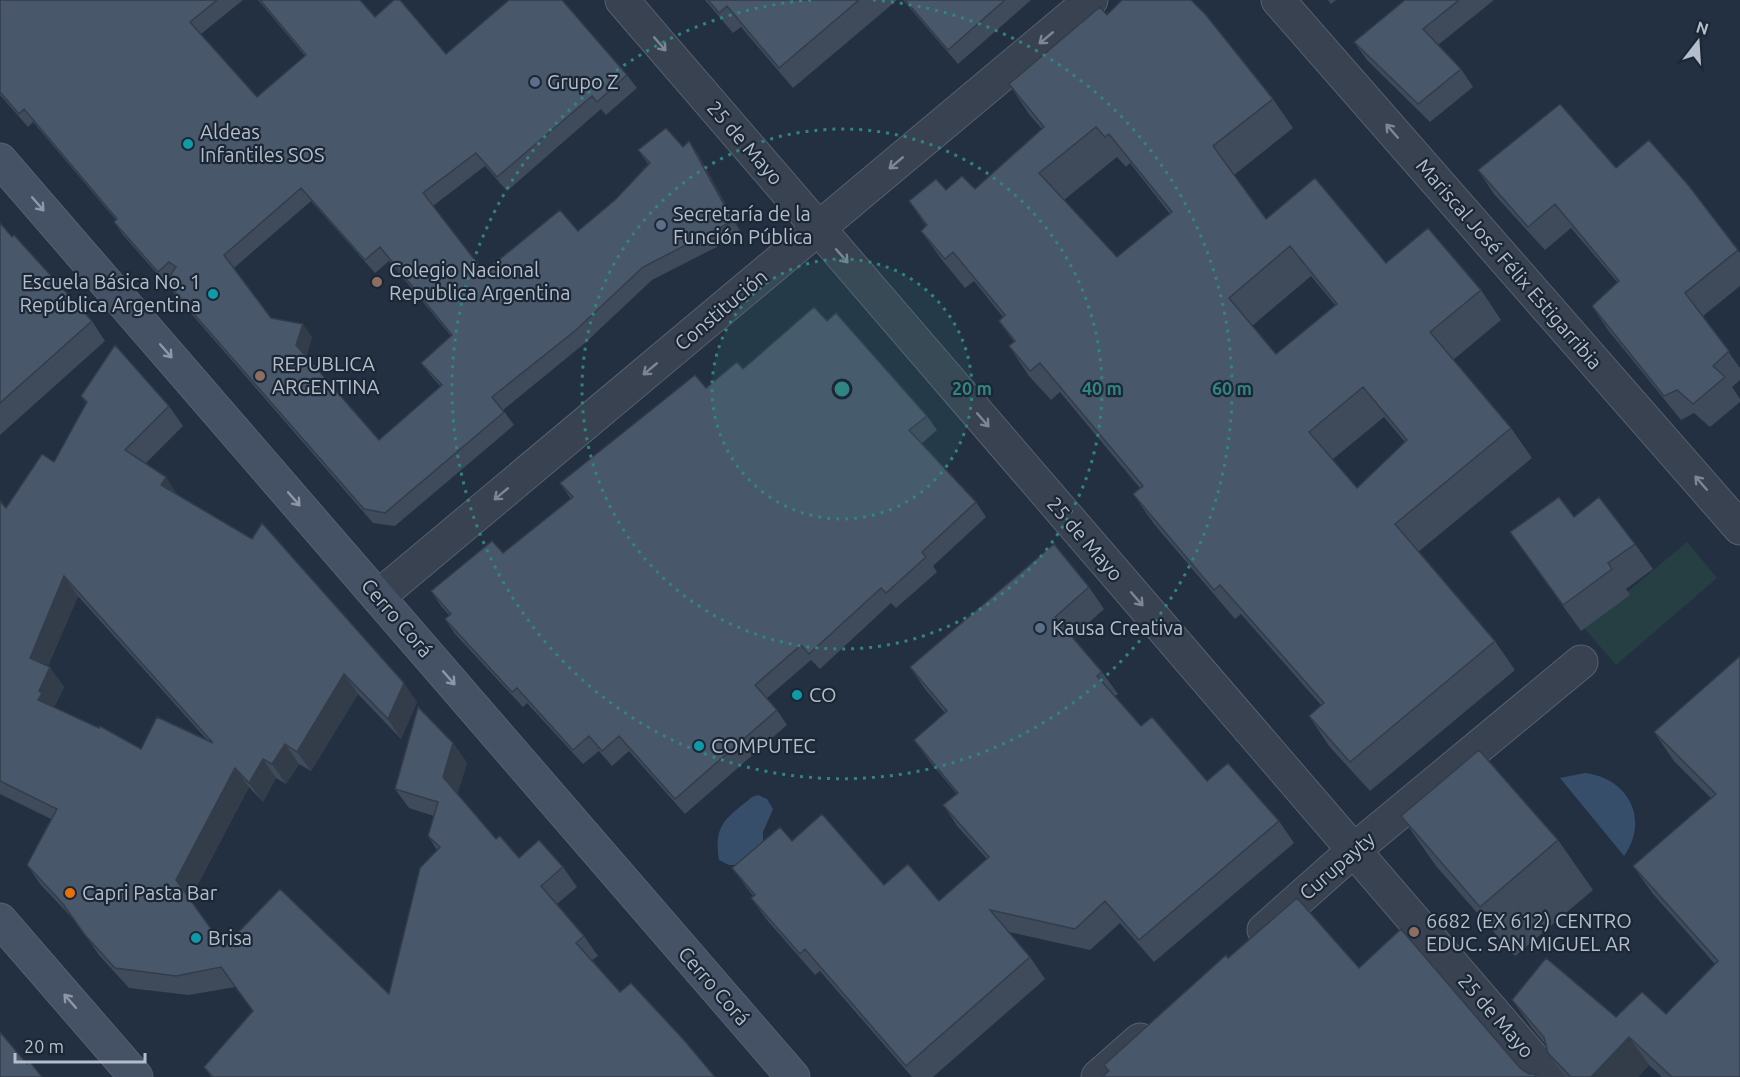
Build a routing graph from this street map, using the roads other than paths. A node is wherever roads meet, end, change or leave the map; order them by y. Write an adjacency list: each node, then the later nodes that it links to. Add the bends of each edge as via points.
1 (622, 0): 5 (street, 25 de Mayo, one-way to 5)
2 (1091, 0): 5 (street, Constitución, one-way to 5)
3 (1278, 0): 6 (street, Mariscal José Félix Estigarribia, one-way to 3)
4 (0, 160): 7 (street, Cerro Corá, one-way to 7)
5 (818, 228): 7 (street, Constitución, one-way to 7); 9 (street, 25 de Mayo, one-way to 9)
6 (1740, 527)
7 (378, 597): 14 (street, Cerro Corá, one-way to 14)
8 (1581, 662): 9 (street, Curupayty)
9 (1354, 850): 11 (street, Curupayty); 16 (street, 25 de Mayo)
10 (1, 924): 13 (street, one-way to 10)
11 (1239, 952)
12 (1160, 1022): 15 (street)
13 (136, 1077)
14 (793, 1077)
15 (1098, 1077)
16 (1549, 1077)

